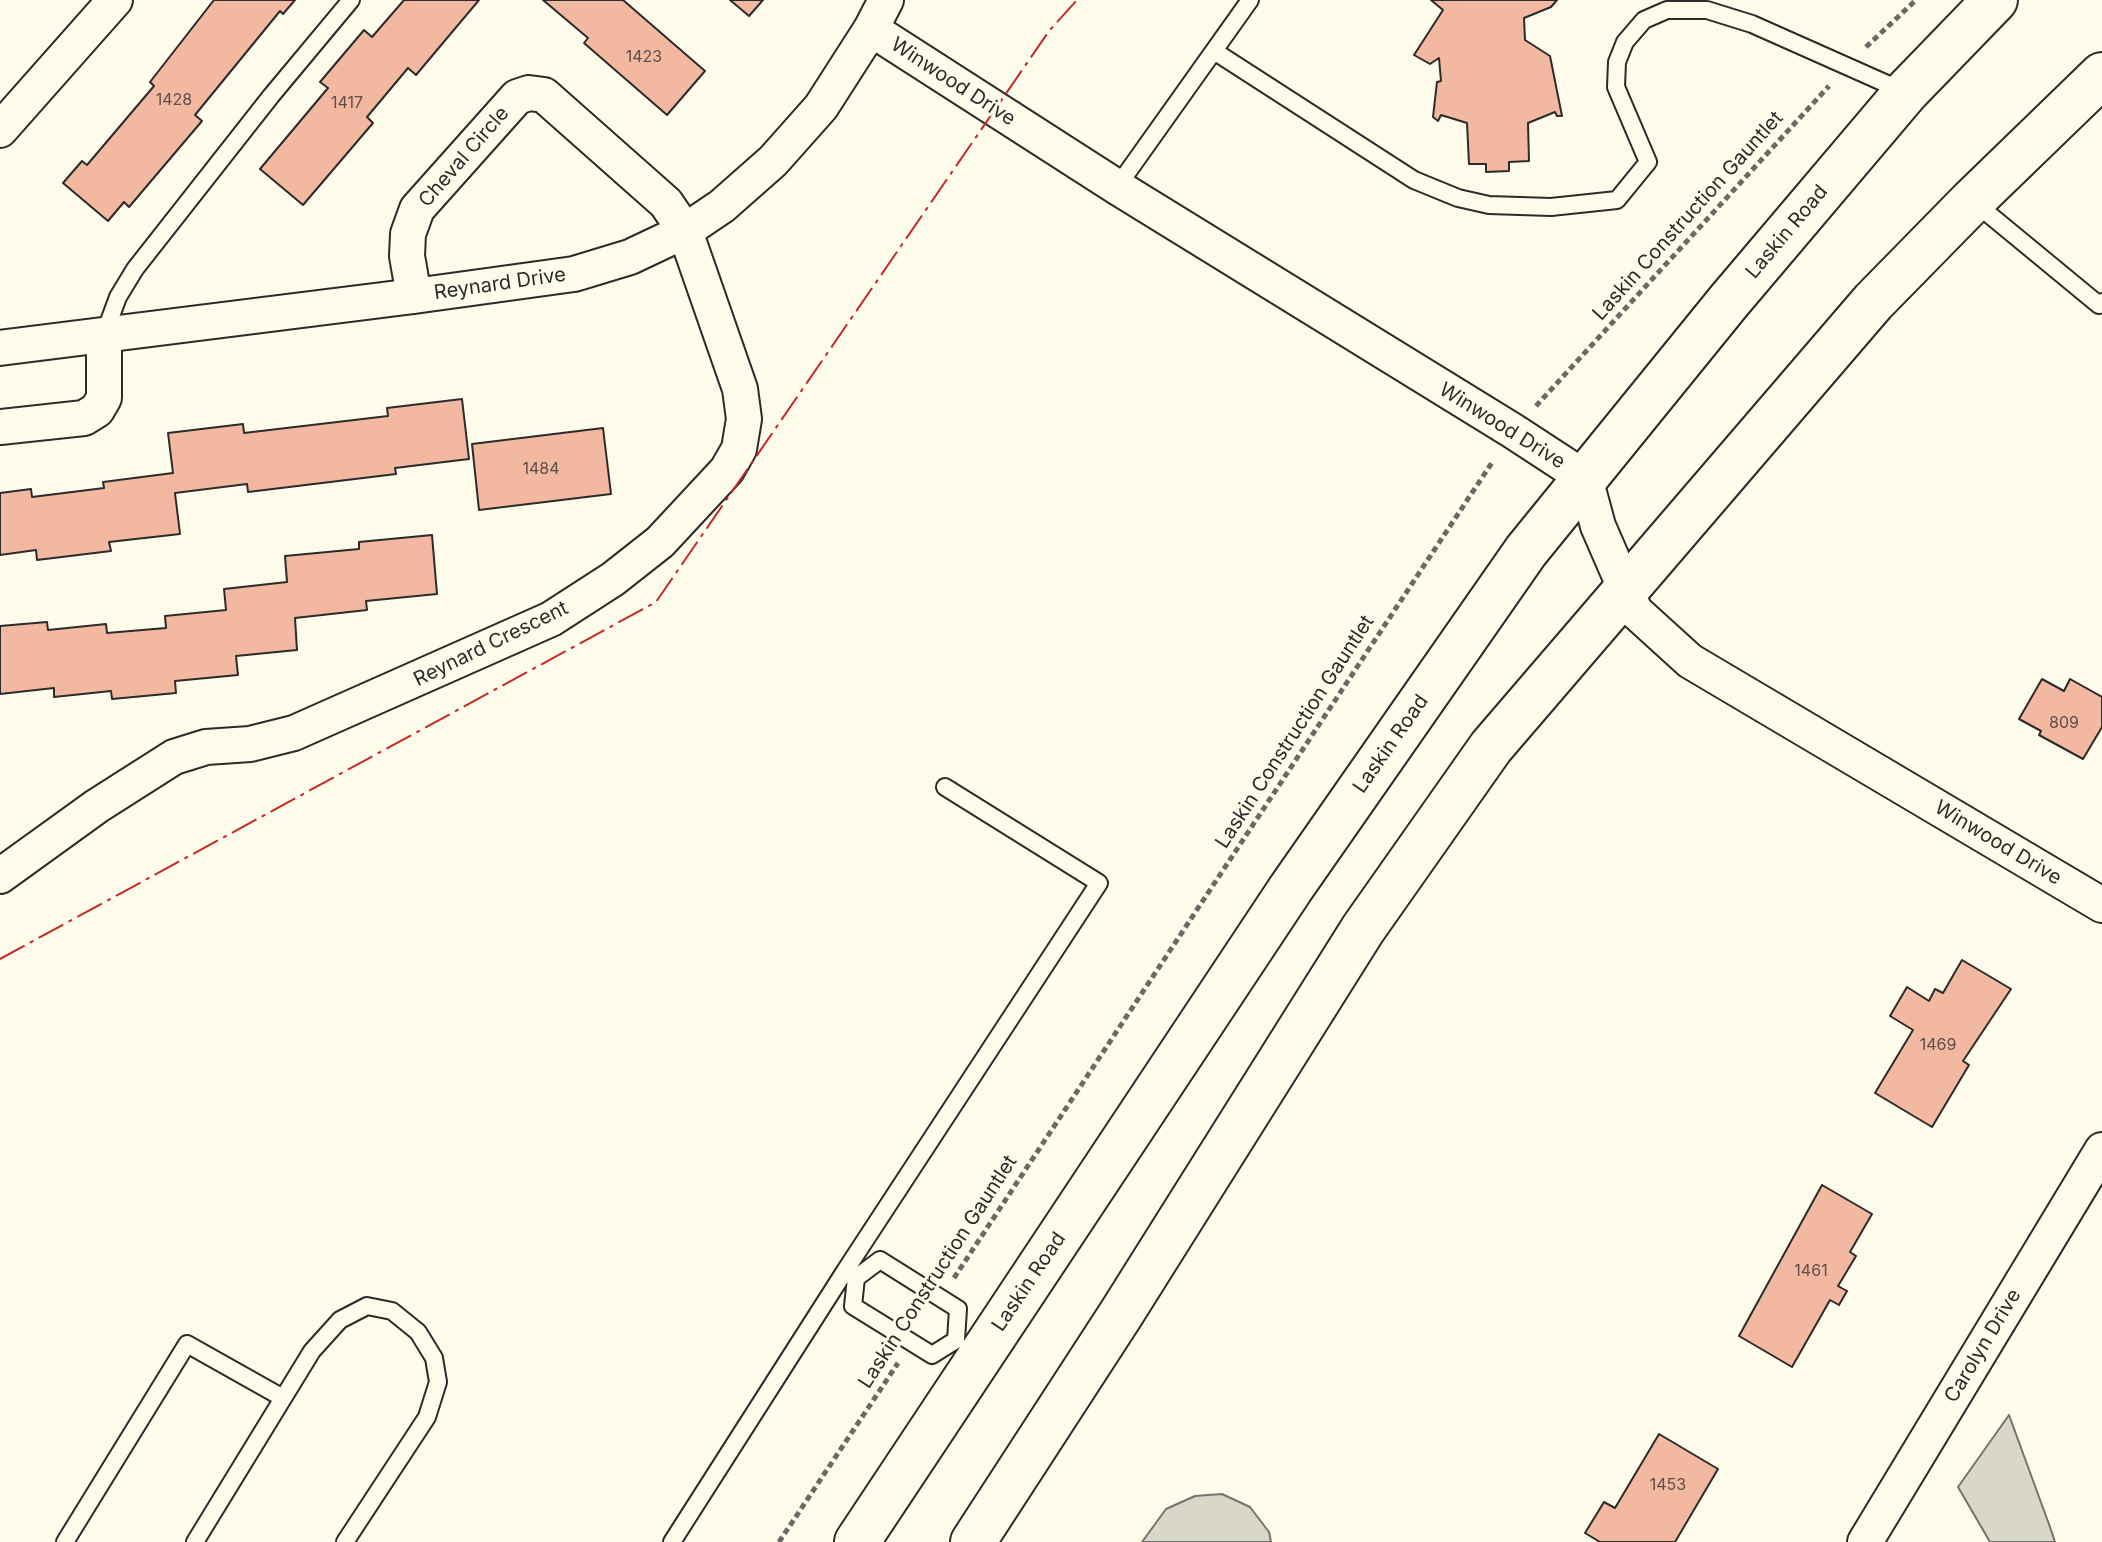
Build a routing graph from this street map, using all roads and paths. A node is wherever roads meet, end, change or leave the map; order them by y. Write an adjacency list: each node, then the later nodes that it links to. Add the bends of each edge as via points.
1 (115, 0): 11 (street)
2 (351, 0): 17 (lane, via 135,269)
3 (1250, 0): 7 (lane)
4 (1916, 0): 8 (path, Laskin Construction Gauntlet)
5 (1995, 0): 10 (main road, Laskin Road)
6 (878, 15): 12 (street, Winwood Drive); 14 (street, Reynard Drive, via 821,107 773,161)
7 (1214, 51): 8 (lane, via 1414,180 1489,205 1551,207 1617,200 1648,162 1616,87 1625,42 1644,20 1667,10 1707,10); 12 (lane)
8 (1847, 66): 10 (lane); 20 (path, Laskin Construction Gauntlet)
9 (2102, 75): 13 (main road)
10 (1906, 92): 21 (main road, Laskin Road)
11 (0, 130)
12 (1117, 187): 20 (street, Winwood Drive)
13 (1972, 201): 16 (lane); 22 (main road, via 1873,302)
14 (685, 231): 15 (street, Reynard Drive, via 630,257 574,274); 15 (street, Cheval Circle, via 666,203 544,95 529,93 517,97 417,209 407,256); 24 (street, Reynard Crescent, via 740,389 744,419 739,449 727,470 660,542 551,619 346,712 294,733 174,757)
15 (414, 296): 17 (street, Reynard Drive)
16 (2101, 305)
17 (104, 335): 18 (street, Reynard Drive); 19 (street, via 104,398 97,410 84,418)
18 (0, 348)
19 (0, 427)
20 (1513, 431): 21 (street, Winwood Drive); 28 (path, Laskin Construction Gauntlet)
21 (1585, 478): 22 (street, Winwood Drive); 30 (main road, Laskin Road, via 1526,551)
22 (1624, 590): 25 (street, Winwood Drive, via 1635,611 1690,661); 38 (main road, via 1491,747 1363,929)
23 (945, 787): 27 (lane, via 1099,883)
24 (0, 876)
25 (2102, 905)
26 (2102, 1150): 39 (street, Carolyn Drive)
27 (850, 1274): 28 (lane, via 880,1260); 29 (lane, via 853,1306); 35 (lane)
28 (941, 1298): 30 (lane, via 958,1309)
29 (911, 1342): 30 (lane, via 932,1355); 36 (path, Laskin Construction Gauntlet)
30 (968, 1348): 37 (main road, Laskin Road)
31 (283, 1398): 32 (lane, via 187,1344); 33 (lane); 34 (lane, via 312,1351 340,1320 367,1306 392,1311 418,1332 434,1358 438,1382 427,1417)
32 (65, 1542)
33 (195, 1542)
34 (345, 1542)
35 (672, 1542)
36 (779, 1542)
37 (857, 1542)
38 (973, 1542)
39 (1865, 1542)

